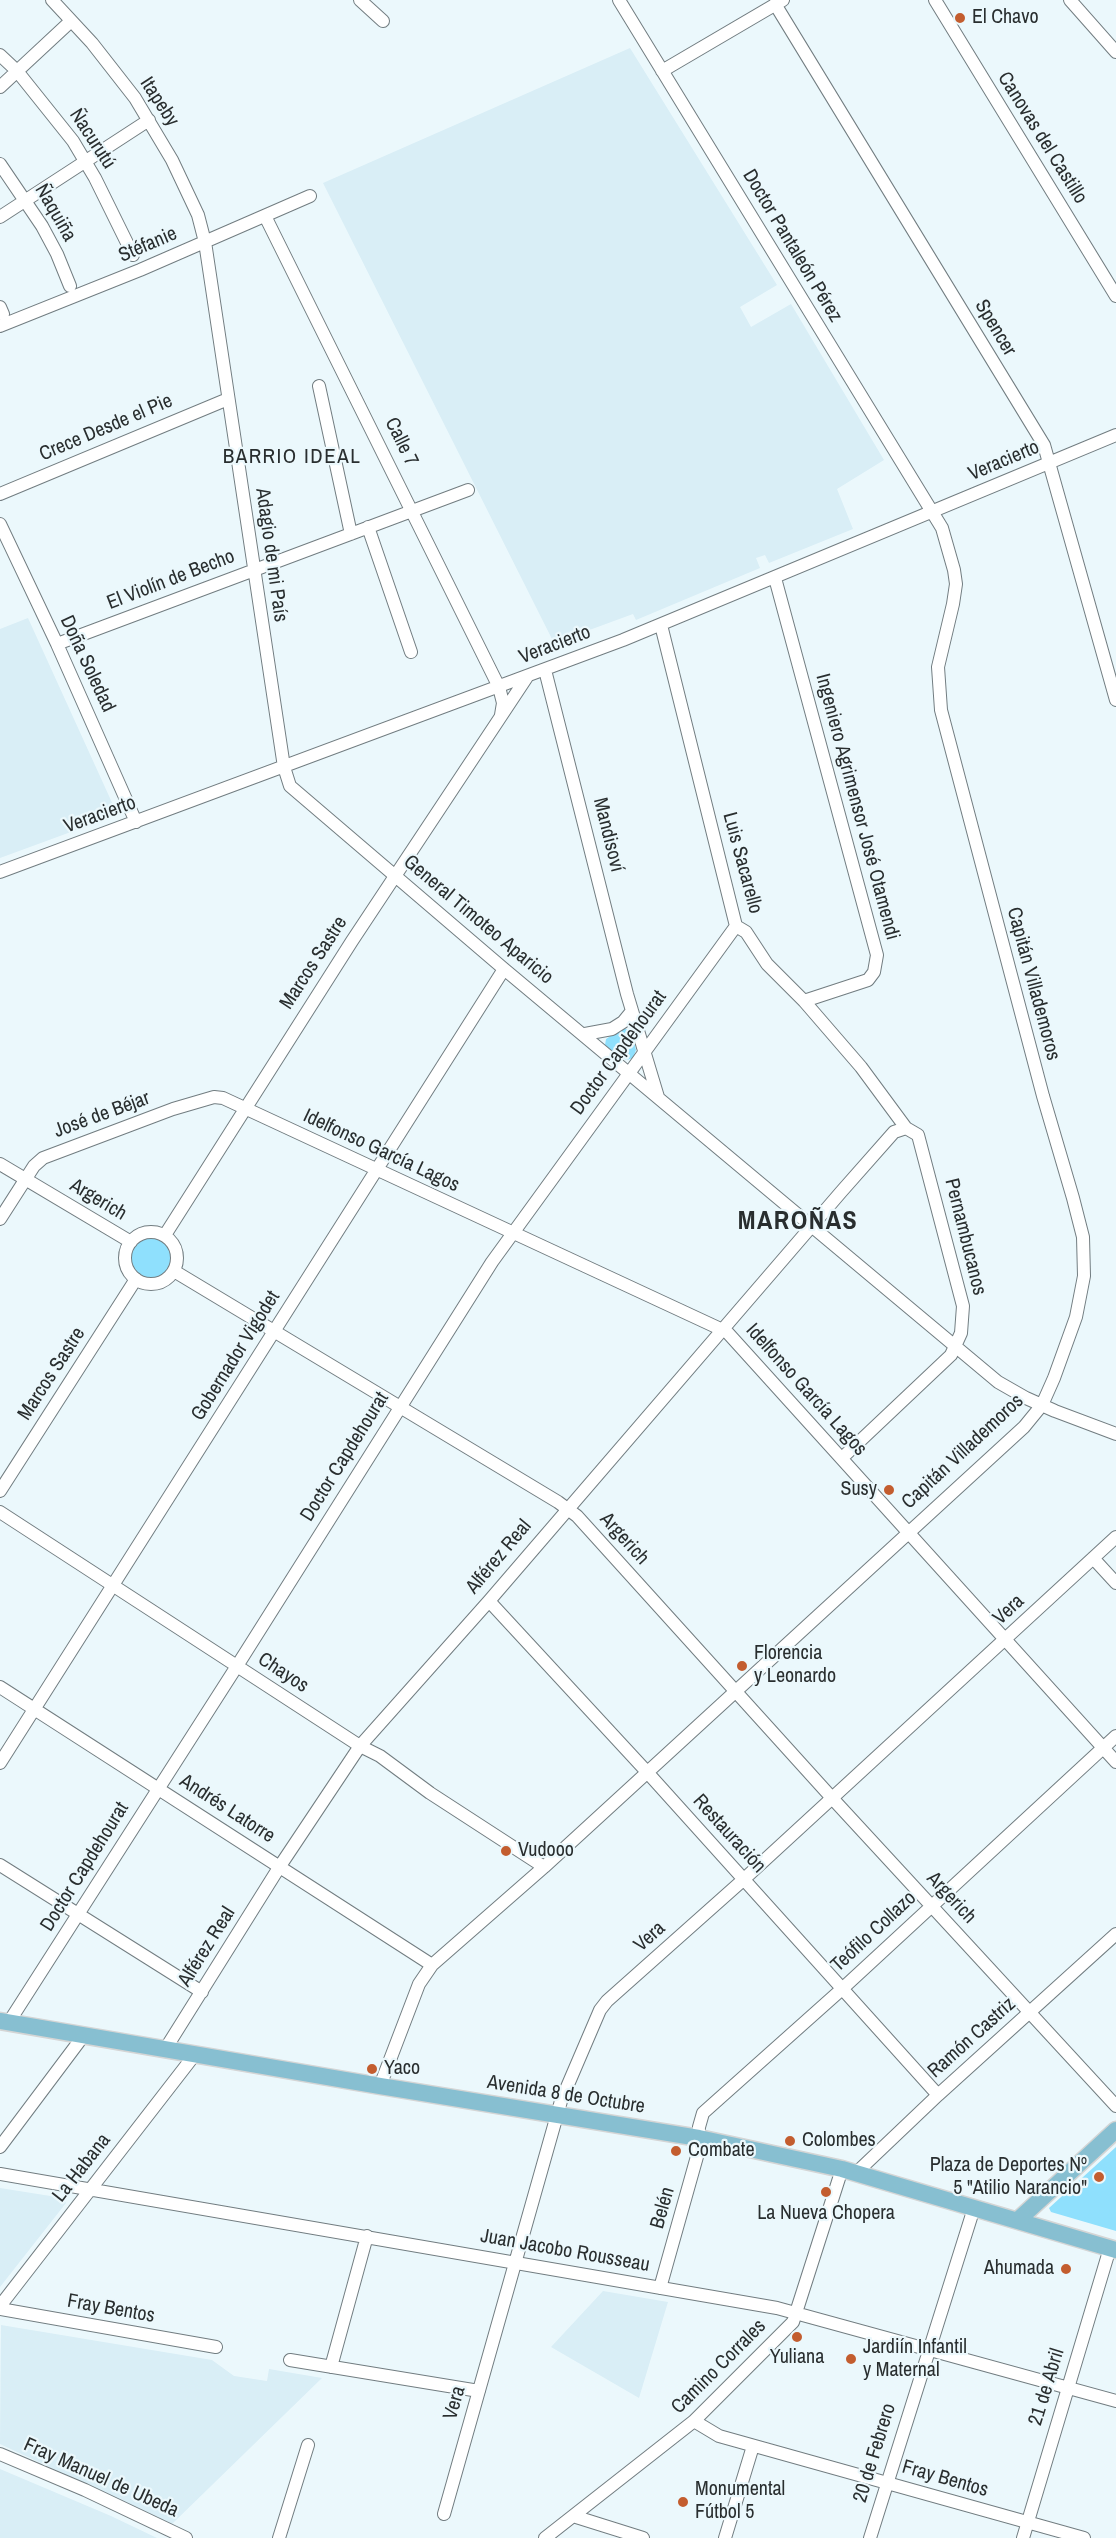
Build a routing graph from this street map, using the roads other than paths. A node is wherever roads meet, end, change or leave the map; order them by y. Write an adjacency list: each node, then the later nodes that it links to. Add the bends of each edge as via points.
1 (52, 0): 7 (street, Itapeby)
2 (360, 0): 8 (street)
3 (619, 0): 12 (street, Doctor Pantaleón Pérez)
4 (934, 0): 24 (street, Canovas del Castillo)
5 (1070, 0): 9 (street)
6 (779, 2): 12 (street); 29 (street, Spencer)
7 (71, 21): 11 (street); 14 (street, Itapeby, via 108,62)
8 (383, 21)
9 (1116, 52)
10 (0, 55): 11 (street, Ñacurutú)
11 (17, 71): 13 (street); 15 (street, Ñacurutú)
12 (662, 71): 33 (street, Doctor Pantaleón Pérez)
13 (0, 87)
14 (149, 120): 15 (street); 21 (street, Itapeby, via 188,188)
15 (85, 162): 18 (street); 22 (street, Ñacurutú)
16 (0, 164): 18 (street, Ñaquiña)
17 (310, 196): 19 (street, Stéfanie)
18 (26, 200): 20 (street); 23 (street, Ñaquiña, via 57,254)
19 (265, 216): 21 (street, Stéfanie); 32 (street, Calle 7)
20 (0, 217)
21 (205, 242): 25 (street, Stéfanie); 27 (street, Adagio de mi País)
22 (133, 255)
23 (69, 286)
24 (1116, 296)
25 (1, 316)
26 (319, 386): 36 (street)
27 (228, 399): 31 (street, Crece Desde el Pie); 37 (street, Adagio de mi País)
28 (1116, 435): 29 (street, Veracierto)
29 (1051, 463): 33 (street, Veracierto); 45 (street, Spencer)
30 (468, 490): 32 (street, El Violín de Becho)
31 (0, 494)
32 (413, 511): 35 (street, El Violín de Becho); 44 (street, Calle 7)
33 (932, 513): 38 (street, Veracierto); 74 (street, Capitán Villademoros, via 942,528 956,579 938,667 941,710 1083,1238 1082,1296)
34 (0, 524): 40 (street, Doña Soledad)
35 (368, 528): 36 (street, El Violín de Becho); 41 (street)
36 (351, 534): 37 (street, El Violín de Becho)
37 (254, 570): 40 (street, El Violín de Becho); 47 (street, Adagio de mi País)
38 (775, 578): 39 (street, Veracierto); 53 (street, Ingeniero Agrimensor José Otamendi, via 877,956 868,980)
39 (661, 625): 42 (street, Veracierto); 51 (street, Luis Sacarello)
40 (57, 644): 48 (street, Doña Soledad)
41 (411, 652)
42 (545, 670): 43 (street, Veracierto); 54 (street, Mandisoví)
43 (526, 677): 44 (street, Veracierto); 46 (street, Marcos Sastre)
44 (499, 687): 46 (street); 47 (street, Veracierto)
45 (1116, 700)
46 (501, 715): 50 (street, Marcos Sastre)
47 (284, 766): 48 (street, Veracierto); 50 (street, General Timoteo Aparicio, via 296,793)
48 (136, 822): 49 (street, Veracierto)
49 (0, 872)
50 (394, 876): 52 (street, General Timoteo Aparicio); 59 (street, Marcos Sastre)
51 (736, 926): 53 (street, Luis Sacarello, via 746,932 767,964); 56 (street, Doctor Capdehourat)
52 (504, 969): 55 (street, General Timoteo Aparicio); 62 (street, Gobernador Vigodet)
53 (804, 1001): 60 (street, Luis Sacarello, via 861,1067)
54 (632, 1011): 55 (street, via 612,1029); 56 (street, Mandisoví)
55 (585, 1034): 57 (street, General Timoteo Aparicio)
56 (644, 1051): 57 (street, Doctor Capdehourat); 58 (street)
57 (629, 1072): 58 (street, General Timoteo Aparicio); 66 (street, Doctor Capdehourat)
58 (658, 1097): 65 (street, General Timoteo Aparicio)
59 (245, 1109): 62 (street, Idelfonso García Lagos); 63 (street, José de Béjar, via 214,1097 173,1109 43,1158); 67 (street, Marcos Sastre)
60 (906, 1128): 65 (street, Alférez Real, via 894,1132); 73 (street, Pernambucanos, via 913,1130 920,1140 963,1306)
61 (0, 1164): 63 (street, Argerich)
62 (376, 1169): 66 (street, Idelfonso García Lagos); 72 (street, Gobernador Vigodet)
63 (25, 1180): 64 (street, José de Béjar); 68 (street, Argerich)
64 (0, 1219)
65 (812, 1226): 71 (street, Alférez Real); 73 (street, General Timoteo Aparicio)
66 (511, 1234): 71 (street, Idelfonso García Lagos); 75 (street, Doctor Capdehourat)
67 (165, 1235): 68 (street, Argerich, via 143,1233); 69 (street, via 175,1247)
68 (131, 1242): 70 (street, via 127,1266)
69 (174, 1270): 70 (street, via 161,1282 144,1283); 72 (street, Argerich)
70 (136, 1279): 78 (street, Marcos Sastre)
71 (722, 1330): 77 (street, Idelfonso García Lagos, via 731,1335); 79 (street, Alférez Real)
72 (275, 1332): 75 (street, Argerich); 85 (street, Gobernador Vigodet)
73 (956, 1347): 74 (street, General Timoteo Aparicio, via 998,1382); 77 (street, Pernambucanos, via 946,1361)
74 (1042, 1405): 76 (street, General Timoteo Aparicio); 81 (street, Capitán Villademoros, via 1024,1427)
75 (399, 1408): 79 (street, Argerich); 88 (street, Doctor Capdehourat)
76 (1116, 1434)
77 (842, 1458): 81 (street, Idelfonso García Lagos)
78 (0, 1491)
79 (567, 1508): 86 (street, Alférez Real); 90 (street, Argerich)
80 (0, 1512): 85 (street, Chayos)
81 (909, 1531): 87 (street, Idelfonso García Lagos); 90 (street, Capitán Villademoros)
82 (1116, 1537): 83 (street, Vera)
83 (1093, 1558): 84 (street); 87 (street, Vera)
84 (1116, 1583)
85 (113, 1586): 88 (street, Chayos); 91 (street, Gobernador Vigodet)
86 (489, 1601): 93 (street, Alférez Real); 97 (street, Restauración)
87 (1007, 1639): 94 (street, Idelfonso García Lagos); 99 (street, Vera)
88 (237, 1666): 93 (street, Chayos); 98 (street, Doctor Capdehourat)
89 (0, 1687): 91 (street, Andrés Latorre)
90 (736, 1692): 97 (street, Capitán Villademoros); 99 (street, Argerich)
91 (35, 1710): 96 (street, Gobernador Vigodet); 98 (street, Andrés Latorre)
92 (1116, 1736): 94 (street, Teófilo Collazo)
93 (360, 1746): 101 (street, Alférez Real); 102 (street, Chayos)
94 (1103, 1748): 95 (street, Idelfonso García Lagos); 104 (street, Teófilo Collazo)
95 (1116, 1762)
96 (0, 1763)
97 (648, 1772): 102 (street, Capitán Villademoros); 103 (street, Restauración)
98 (158, 1788): 101 (street, Andrés Latorre); 105 (street, Doctor Capdehourat)
99 (832, 1798): 103 (street, Vera); 104 (street, Argerich)
100 (0, 1865): 105 (street)
101 (280, 1866): 107 (street, Andrés Latorre); 109 (street, Alférez Real)
102 (544, 1867): 107 (street, Capitán Villademoros)
103 (743, 1880): 108 (street, Restauración); 118 (street, Vera, via 607,2001 592,2026)
104 (931, 1905): 108 (street, Teófilo Collazo); 110 (street, Argerich)
105 (78, 1914): 109 (street); 111 (street, Doctor Capdehourat)
106 (1116, 1934): 110 (street, Ramón Castriz)
107 (432, 1965): 115 (street, Capitán Villademoros, via 418,1984)
108 (842, 1989): 116 (street, Restauración); 120 (street, Teófilo Collazo, via 703,2113)
109 (202, 1992): 113 (street, Alférez Real)
110 (1029, 2013): 116 (street, Ramón Castriz); 117 (street, Argerich)
111 (4, 2022): 112 (main road, Avenida 8 de Octubre)
112 (84, 2035): 113 (main road, Avenida 8 de Octubre); 121 (street)
113 (166, 2048): 114 (main road, Avenida 8 de Octubre)
114 (196, 2054): 115 (main road, Avenida 8 de Octubre); 124 (street, La Habana)
115 (380, 2086): 118 (main road, Avenida 8 de Octubre)
116 (938, 2095): 122 (street, Ramón Castriz)
117 (1116, 2106)
118 (557, 2116): 120 (main road, Avenida 8 de Octubre); 129 (street, Vera)
119 (1116, 2130): 126 (main road)
120 (699, 2138): 122 (main road, Avenida 8 de Octubre); 130 (street, Belén)
121 (0, 2147)
122 (849, 2171): 125 (main road, Avenida 8 de Octubre); 132 (street, Camino Corrales)
123 (0, 2174): 124 (street, Juan Jacobo Rousseau)
124 (90, 2189): 127 (street, Juan Jacobo Rousseau); 131 (street, La Habana)
125 (974, 2208): 126 (main road, Avenida 8 de Octubre); 134 (street, 20 de Febrero)
126 (1018, 2220): 128 (main road, Avenida 8 de Octubre)
127 (367, 2236): 129 (street, Juan Jacobo Rousseau); 136 (street)
128 (1113, 2249): 137 (street, 21 de Abril)
129 (516, 2262): 130 (street, Juan Jacobo Rousseau); 138 (street, Vera)
130 (660, 2288): 132 (street, Juan Jacobo Rousseau)
131 (0, 2307): 133 (street, Fray Bentos)
132 (797, 2313): 134 (street, Juan Jacobo Rousseau); 140 (street, Camino Corrales, via 793,2322)
133 (216, 2347)
134 (929, 2349): 137 (street, Juan Jacobo Rousseau); 144 (street, 20 de Febrero)
135 (290, 2360): 136 (street)
136 (331, 2367): 138 (street)
137 (1068, 2388): 139 (street, Juan Jacobo Rousseau); 147 (street, 21 de Abril)
138 (478, 2391): 145 (street, Vera)
139 (1116, 2401)
140 (694, 2421): 142 (street, Fray Bentos, via 711,2433); 146 (street, Camino Corrales)
141 (308, 2445): 149 (street)
142 (753, 2446): 144 (street, Fray Bentos); 152 (street)
143 (0, 2454): 148 (street, Fray Manuel de Ubeda)
144 (888, 2484): 147 (street, Fray Bentos); 153 (street, 20 de Febrero)
145 (444, 2514)
146 (573, 2516): 150 (street, Camino Corrales); 151 (street)
147 (1027, 2522): 154 (street, 21 de Abril); 155 (street, Fray Bentos)
148 (186, 2538)
149 (279, 2538)
150 (545, 2538)
151 (644, 2538)
152 (725, 2538)
153 (870, 2538)
154 (1023, 2538)
155 (1084, 2538)

